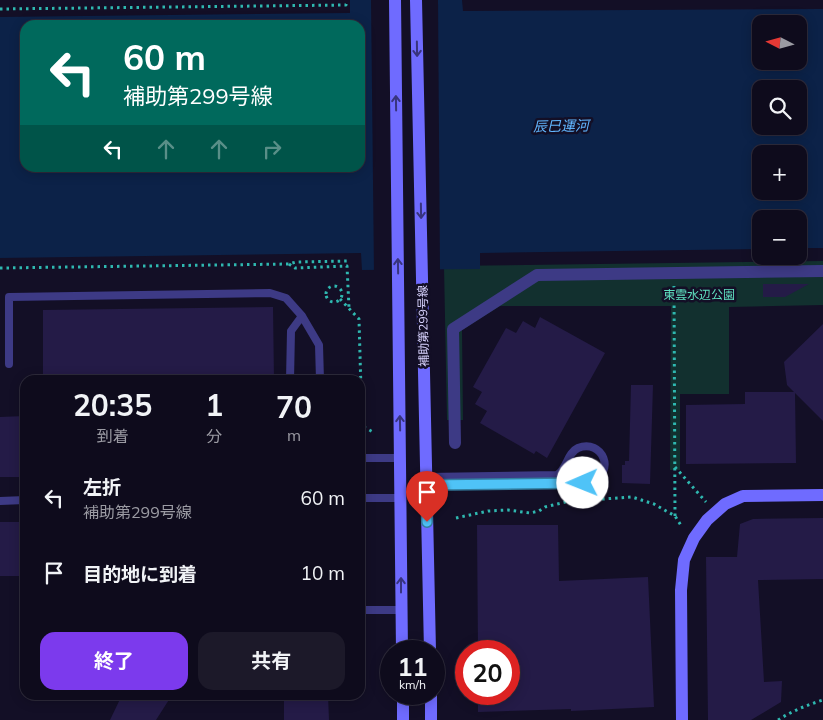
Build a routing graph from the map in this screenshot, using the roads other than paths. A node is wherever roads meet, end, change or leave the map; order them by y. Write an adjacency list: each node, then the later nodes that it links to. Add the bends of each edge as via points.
1 (395, 0): 10 (street, 補助第299号線, one-way to 1)
2 (416, 0): 11 (street, 補助第299号線, one-way to 11)
3 (823, 270): 8 (street, via 537,275 453,329)
4 (302, 316): 5 (lane, via 286,298 270,293 9,298); 6 (lane, via 291,331); 7 (lane, via 319,345)
5 (9, 364)
6 (290, 375)
7 (320, 375)
8 (455, 443)
9 (365, 458): 10 (lane)
10 (400, 458): 14 (street, 補助第299号線)
11 (426, 481): 11 (lane, via 557,475 575,450 587,446 598,450 605,467 600,478 589,483); 20 (street, 補助第299号線)
12 (823, 495): 25 (street, via 743,496 725,504 707,520 694,538 684,560 681,590)
13 (365, 498): 14 (lane)
14 (401, 498): 18 (street, 補助第299号線, one-way to 14)
15 (0, 500): 16 (lane)
16 (20, 500)
17 (365, 610): 18 (lane)
18 (402, 610): 19 (street, 補助第299号線)
19 (402, 640)
20 (430, 640)
21 (403, 705): 23 (street)
22 (431, 705): 24 (street)
23 (403, 720)
24 (431, 720)
25 (682, 720)

